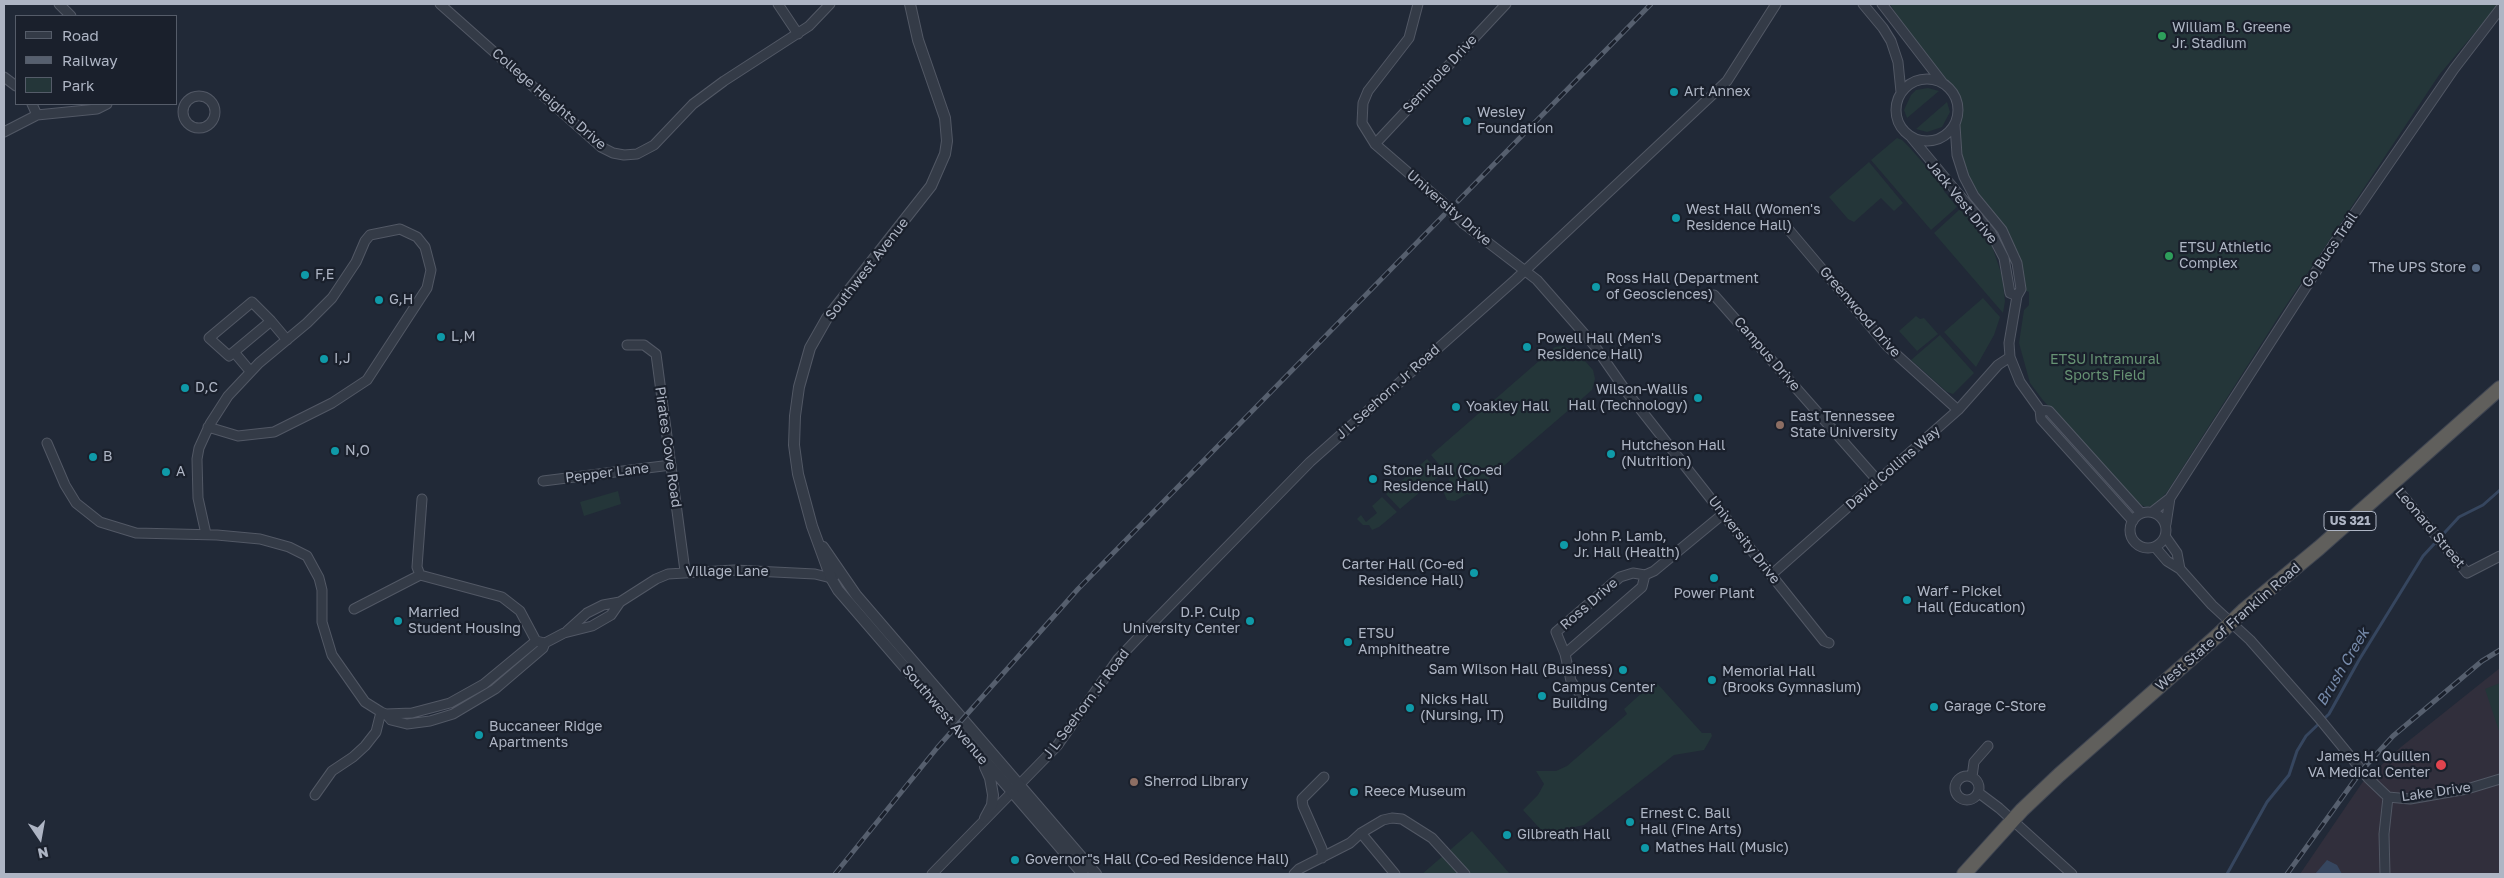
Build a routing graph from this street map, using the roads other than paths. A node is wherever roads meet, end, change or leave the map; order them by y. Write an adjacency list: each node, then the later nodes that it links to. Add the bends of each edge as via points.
1 (59, 4): 12 (street)
2 (440, 4): 13 (street, College Heights Drive, via 601,147 624,155 637,154 654,145 704,96)
3 (778, 4): 13 (street)
4 (830, 4): 13 (street, College Heights Drive, via 820,17)
5 (910, 4): 58 (street, Southwest Avenue, via 918,40 945,118 945,154 931,186 827,318 804,364 795,416 794,445 802,490 818,541 833,560)
6 (1418, 4): 24 (street, University Drive, via 1409,38 1368,91 1363,103 1362,123)
7 (1506, 4): 24 (street, Seminole Drive)
8 (1776, 4): 26 (street, J L Seehorn Jr Road, via 1727,81)
9 (1863, 4): 17 (street, via 1891,41 1898,62)
10 (1882, 4): 15 (street)
11 (2500, 9): 44 (street, Go Bucs Trail, via 2454,68 2335,242)
12 (70, 15)
13 (798, 34)
14 (4, 77): 16 (street)
15 (1942, 82): 17 (street, via 1920,79 1912,81); 21 (street, via 1956,97)
16 (15, 85)
17 (1901, 92): 23 (street, via 1896,102 1897,120)
18 (32, 105): 20 (street)
19 (105, 105): 20 (street, via 97,109)
20 (37, 115): 22 (street)
21 (1955, 125): 23 (street, via 1939,139 1930,141); 28 (street, Jack Vest Drive, via 1957,155 1964,177 2011,246 2020,274 2021,289)
22 (4, 132)
23 (1912, 137): 28 (street, Jack Vest Drive, via 1991,233 2004,258 2010,293)
24 (1375, 144): 26 (street, University Drive, bridge, via 1464,224)
25 (1789, 230): 36 (street, Greenwood Drive, via 1887,346)
26 (1524, 270): 47 (street, University Drive, via 1537,280 1594,345); 75 (street, J L Seehorn Jr Road, via 1310,462 1118,660 1057,746)
27 (1714, 295): 42 (street, Campus Drive)
28 (2016, 296): 33 (street, Jack Vest Drive)
29 (271, 320): 30 (street); 32 (street); 32 (street, via 255,299 209,338 228,356)
30 (287, 340): 34 (street); 38 (street, via 332,298 370,235 400,229 417,237 425,247 431,270 427,288 367,380 355,390 274,432 238,436)
31 (627, 345): 40 (street, Pirates Cove Road, via 644,345 656,354)
32 (234, 352): 34 (street)
33 (2010, 357): 36 (street, David Collins Way, via 1998,365); 37 (street, Jack Vest Drive, via 2020,382)
34 (250, 372): 38 (street, via 228,396)
35 (2500, 388): 43 (highway, West State of Franklin Road / US 321)
36 (1958, 410): 42 (street, David Collins Way)
37 (2040, 410): 48 (street, Jack Vest Drive, via 2049,411); 49 (street, Jack Vest Drive, via 2041,419)
38 (208, 427): 51 (street, via 199,448 196,471)
39 (47, 443): 51 (street, via 64,485 76,503 100,522 136,532)
40 (671, 465): 41 (street, Pepper Lane); 56 (street, Pirates Cove Road)
41 (543, 481)
42 (1878, 481): 60 (street, David Collins Way)
43 (2392, 483): 54 (street, Leonard Street, via 2467,573); 63 (highway, West State of Franklin Road / US 321)
44 (2170, 498): 46 (street, Go Bucs Trail); 50 (street, Go Bucs Trail)
45 (422, 499): 57 (street, via 417,567)
46 (2152, 512): 48 (street); 50 (street)
47 (1723, 514): 59 (street, Ross Drive); 60 (street, University Drive)
48 (2141, 514): 49 (street)
49 (2133, 521): 53 (street, via 2130,532 2134,542 2144,548)
50 (2166, 524): 52 (street)
51 (206, 534): 69 (street, via 260,539 307,556 319,578 322,622 332,655 365,702)
52 (2166, 536): 53 (street); 55 (street, via 2177,553)
53 (2155, 547): 55 (street, via 2167,561)
54 (2500, 556)
55 (2180, 569): 63 (street)
56 (685, 572): 58 (street, Village Lane, via 734,570); 61 (street, Village Lane, via 656,579)
57 (420, 575): 62 (street); 66 (street, via 502,597 520,611)
58 (835, 575): 71 (street, Southwest Avenue, via 838,590); 75 (street, Southwest Avenue, via 879,623)
59 (1645, 575): 67 (street, Ross Drive, via 1642,587); 67 (street, Ross Drive, via 1633,573 1620,577 1556,632)
60 (1771, 575): 65 (street, University Drive, via 1824,641)
61 (620, 602): 64 (street, Village Lane, via 603,605 587,613); 64 (street, Village Lane, via 611,615 592,626)
62 (354, 609)
63 (2231, 622): 78 (street); 80 (highway, West State of Franklin Road / US 321, via 2059,774)
64 (564, 633): 66 (street, Village Lane)
65 (1829, 643)
66 (542, 644): 69 (street, Village Lane, via 450,703 412,713)
67 (1566, 654): 68 (street, Ross Drive, via 1571,681)
68 (1585, 701)
69 (383, 713): 77 (street, via 376,732 353,757 332,772)
70 (1988, 746): 73 (street, via 1974,762)
71 (982, 759): 75 (street, Southwest Avenue); 79 (street, via 993,795)
72 (1324, 777): 82 (street, via 1302,799 1322,848)
73 (1972, 777): 76 (street, via 1978,782); 76 (street, via 1964,776 1957,781 1956,793 1965,801)
74 (2500, 779): 78 (street, Lake Drive, via 2467,789 2410,799)
75 (1015, 788): 79 (street); 84 (street); 85 (street)
76 (1979, 793): 80 (street)
77 (315, 795)
78 (2388, 797): 91 (street, Lake Drive, via 2384,834)
79 (986, 818): 83 (street)
80 (2013, 820): 89 (highway, West State of Franklin Road / US 321); 90 (street)
81 (1361, 833): 82 (street); 87 (street); 88 (street, via 1383,820 1402,819 1440,845)
82 (1322, 858): 86 (street)
83 (932, 874)
84 (1083, 874)
85 (1096, 874)
86 (1294, 874)
87 (1395, 874)
88 (1465, 874)
89 (1964, 874)
90 (2072, 874)
91 (2385, 874)

